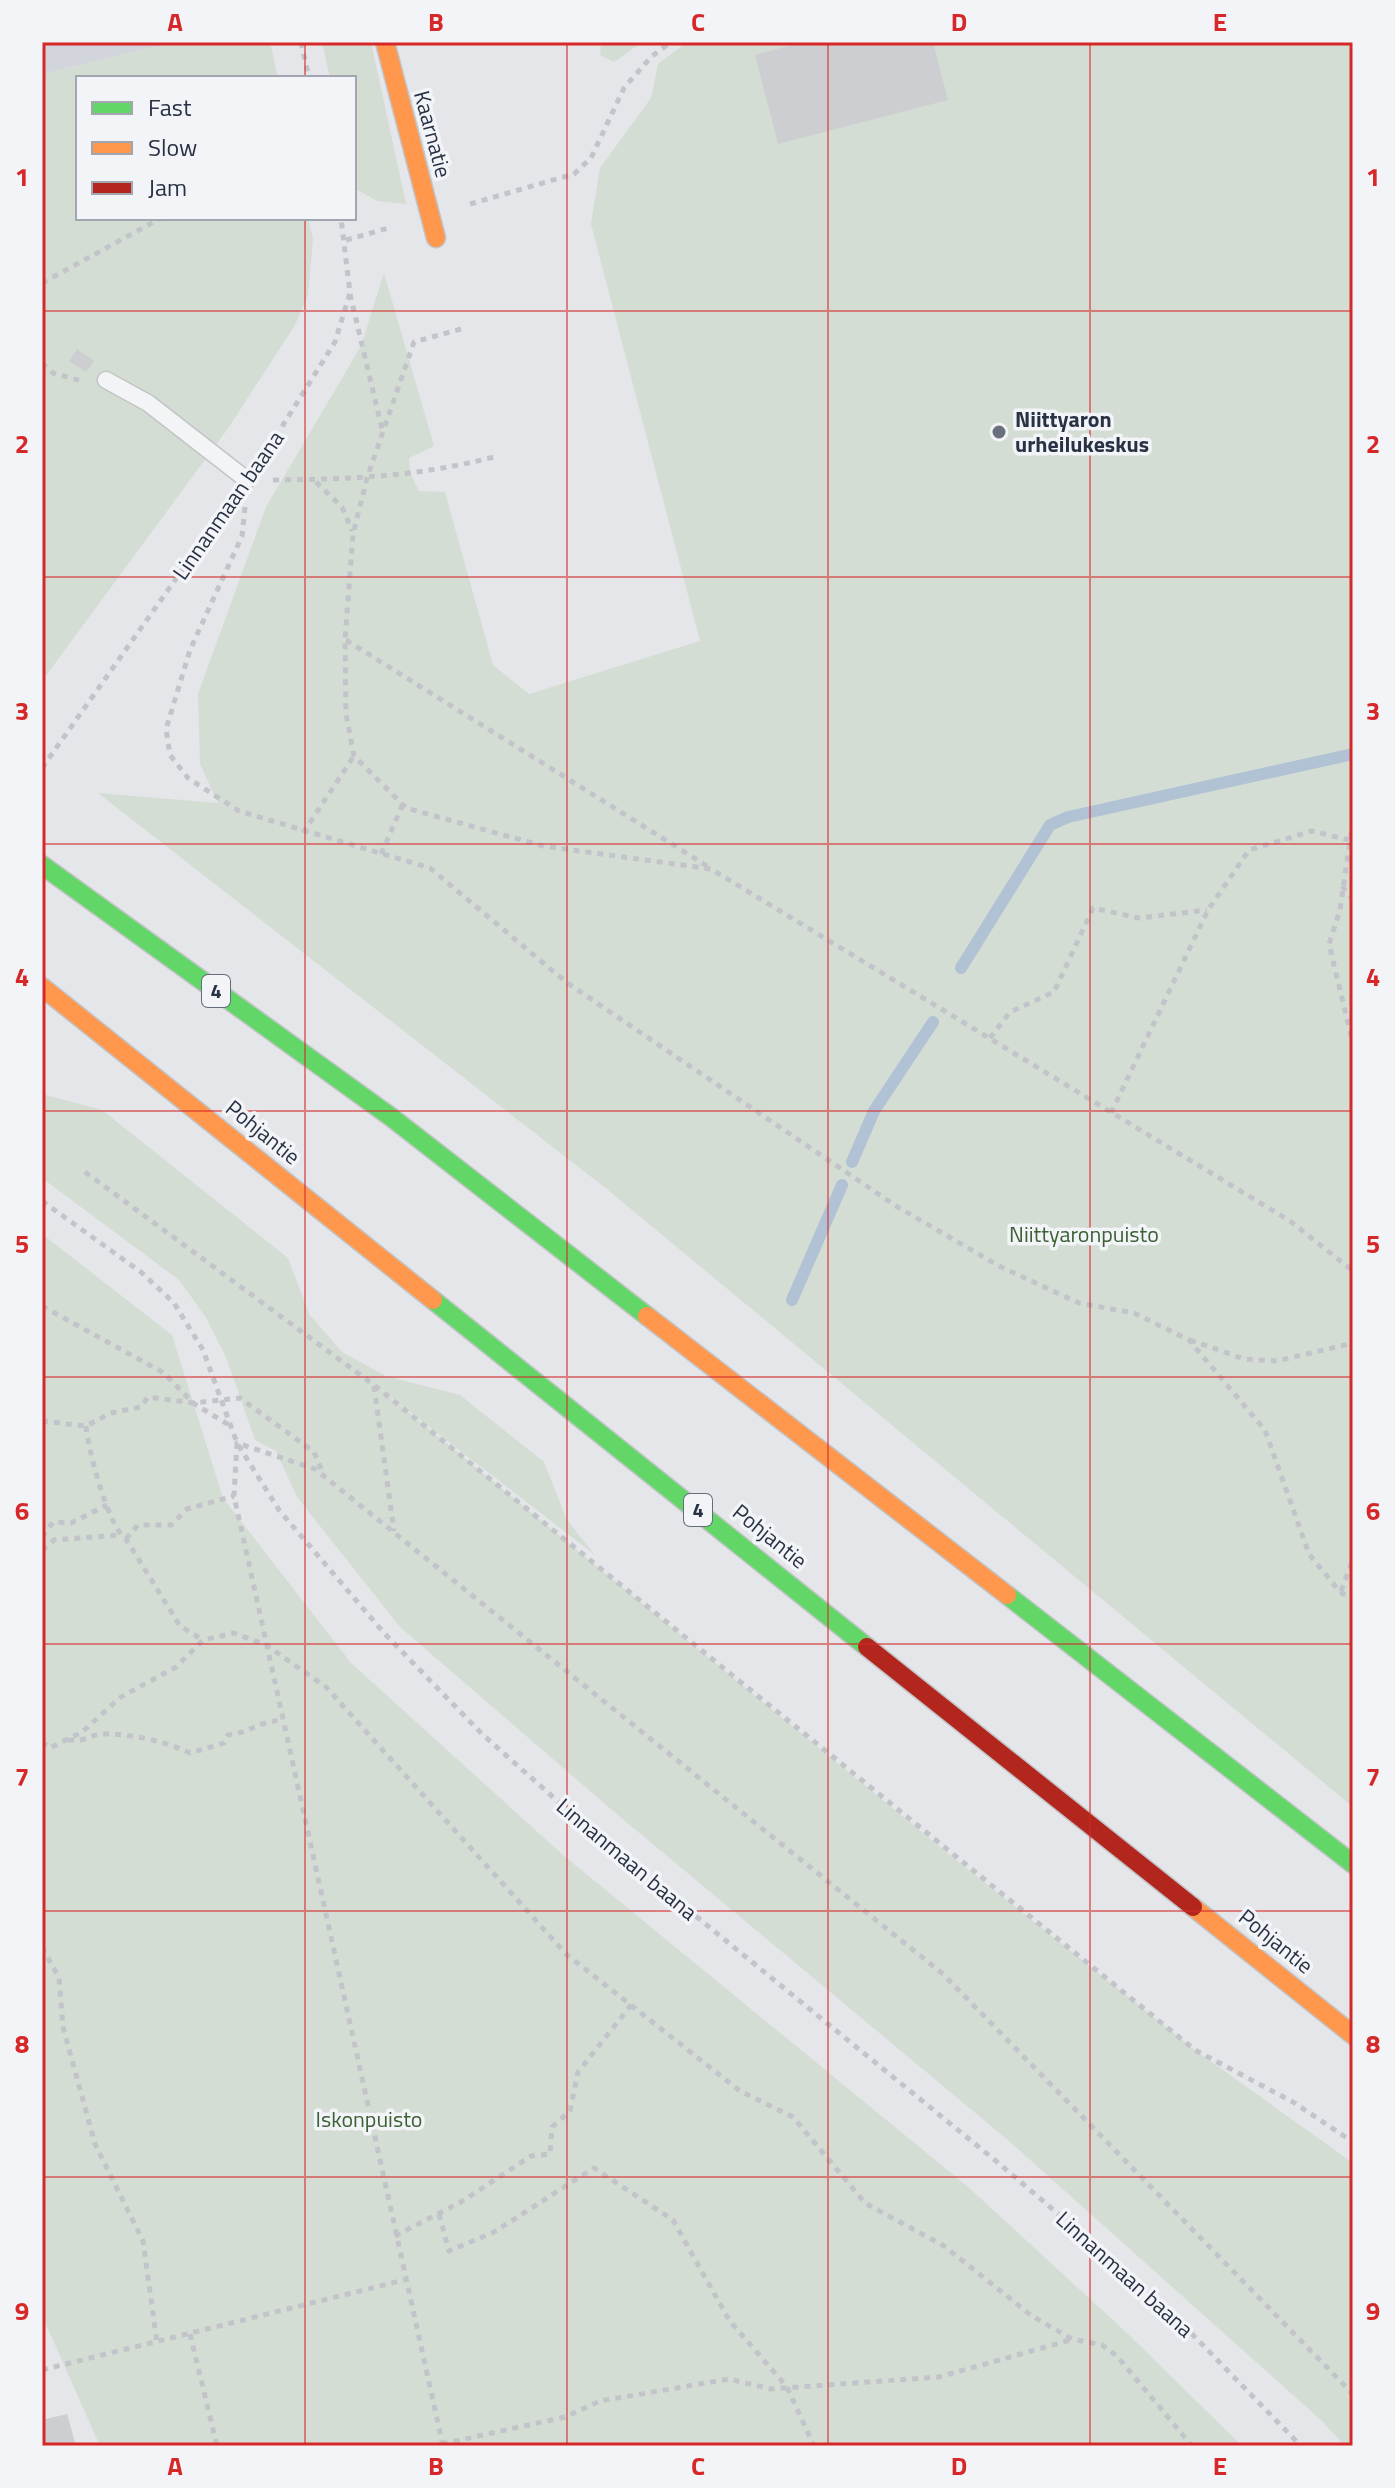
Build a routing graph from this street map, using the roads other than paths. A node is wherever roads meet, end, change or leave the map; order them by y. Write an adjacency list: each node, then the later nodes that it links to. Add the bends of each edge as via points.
1 (385, 42): 2 (main road, Kaarnatie)
2 (436, 238)
3 (106, 380): 4 (lane, via 148,403)
4 (247, 480)
5 (42, 865): 7 (main road, 4, via 391,1117)
6 (42, 987): 8 (main road, Pohjantie / 4)
7 (1353, 1864)
8 (1353, 2035)

